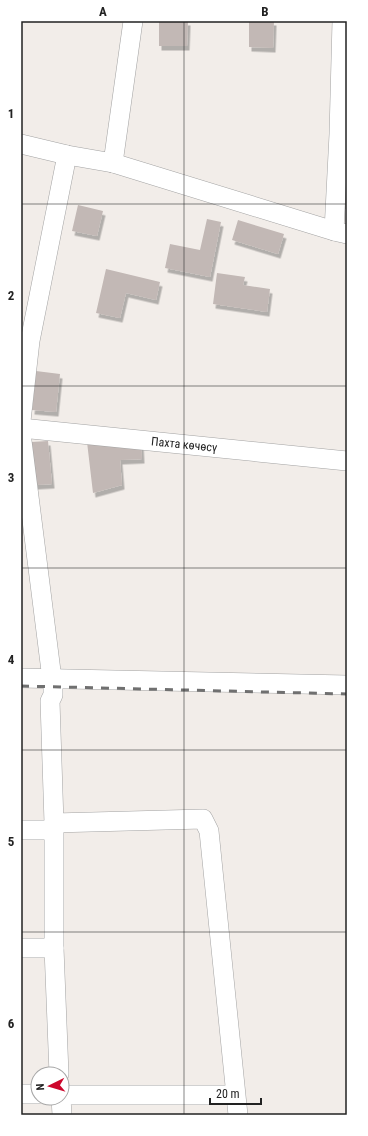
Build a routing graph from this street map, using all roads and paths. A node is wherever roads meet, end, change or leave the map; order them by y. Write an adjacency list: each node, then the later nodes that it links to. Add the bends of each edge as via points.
1 (133, 21): 5 (street)
2 (342, 21): 6 (street, via 339,126)
3 (21, 144): 4 (street)
4 (67, 155): 5 (street); 7 (street, via 30,341)
5 (113, 163): 6 (street)
6 (340, 233)
7 (21, 421)
8 (21, 428): 10 (street, Пахта көчөсү)
9 (21, 433): 12 (street)
10 (347, 461)
11 (21, 678): 12 (street)
12 (52, 678): 13 (street); 14 (street, via 53,695 50,701)
13 (347, 685)
14 (54, 827): 15 (street); 17 (street); 20 (street, via 203,819 209,831)
15 (21, 830)
16 (21, 948): 17 (street)
17 (54, 948): 18 (street)
18 (60, 1066)
19 (70, 1095): 20 (street)
20 (235, 1095): 21 (street)
21 (238, 1115)

